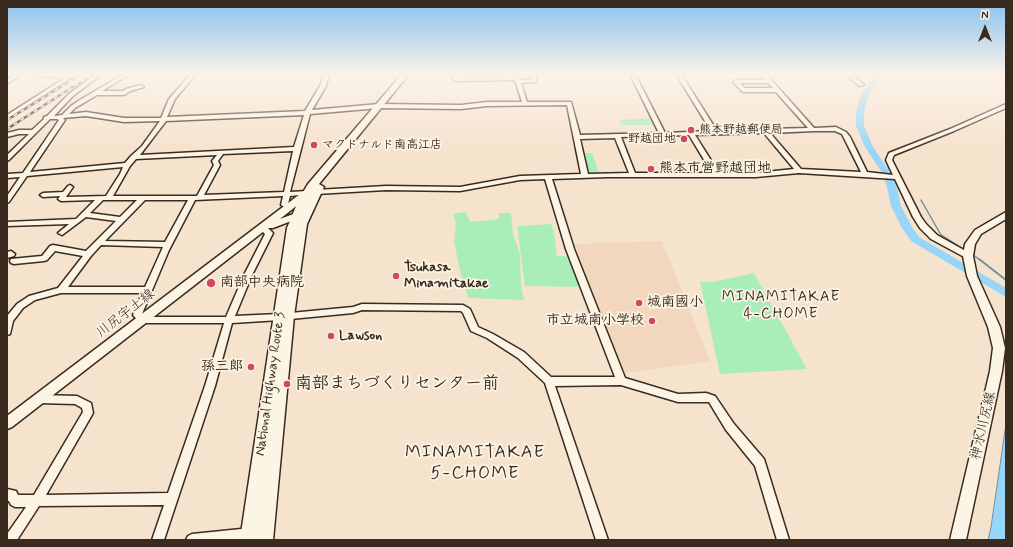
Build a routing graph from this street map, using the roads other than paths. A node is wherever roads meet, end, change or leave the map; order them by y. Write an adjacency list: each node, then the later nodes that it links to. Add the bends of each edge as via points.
1 (36, 100): 17 (street)
2 (66, 100): 18 (street)
3 (85, 100): 16 (street)
4 (172, 100): 19 (street)
5 (315, 100): 15 (street)
6 (387, 100): 14 (highway, National Highway Route 3)
7 (389, 100): 14 (highway, National Highway Route 3)
8 (523, 100): 12 (street)
9 (645, 100): 25 (street)
10 (694, 100): 23 (street)
11 (786, 100): 21 (street)
12 (524, 103): 14 (street, via 461,107); 28 (street, via 568,103)
13 (1006, 106): 42 (street, via 891,154 889,160)
14 (382, 107): 15 (street); 44 (highway, National Highway Route 3)
15 (308, 112): 19 (street); 29 (street)
16 (62, 116): 18 (street); 19 (street, via 86,114 124,120); 35 (street, via 62,120)
17 (7, 117)
18 (46, 118): 22 (street)
19 (164, 119): 31 (street)
20 (766, 130): 21 (street); 23 (street); 34 (street)
21 (813, 130): 37 (street, via 836,129 844,133)
22 (32, 132): 26 (street); 32 (street)
23 (715, 132): 24 (street)
24 (691, 133): 25 (street); 36 (street)
25 (663, 134): 27 (street)
26 (7, 135)
27 (617, 135): 28 (street); 38 (street)
28 (577, 137): 40 (street)
29 (297, 149): 30 (street); 46 (street)
30 (222, 152): 31 (street); 49 (street, via 216,161 217,165)
31 (133, 157): 33 (street)
32 (7, 159)
33 (127, 165): 35 (street); 48 (street, via 124,174)
34 (799, 171): 36 (street, via 756,175); 37 (street)
35 (26, 174): 39 (street); 51 (street)
36 (716, 174): 38 (street)
37 (866, 174): 42 (street)
38 (634, 175): 40 (street)
39 (7, 176)
40 (585, 176): 41 (street)
41 (548, 178): 44 (street, via 520,178 460,189 386,188); 73 (street, via 570,249)
42 (897, 178): 64 (street, via 923,226 934,237)
43 (70, 187): 45 (street)
44 (312, 192): 46 (street); 52 (highway, National Highway Route 3)
45 (65, 194): 47 (street); 48 (street, via 61,198)
46 (286, 194): 49 (street); 52 (street, via 284,206)
47 (43, 195)
48 (104, 198): 50 (street); 54 (street)
49 (196, 198): 50 (street); 61 (street)
50 (142, 199): 55 (street)
51 (7, 201)
52 (299, 215): 58 (main road, 川尻宇土線); 58 (main road, 川尻宇土線, via 286,225); 58 (main road, 川尻宇土線, via 275,218); 67 (highway, National Highway Route 3, via 302,224)
53 (1006, 215): 64 (main road, via 989,224 974,237)
54 (83, 216): 55 (street); 56 (street)
55 (122, 220): 60 (street)
56 (76, 221): 57 (street); 59 (street)
57 (7, 224)
58 (263, 228): 69 (main road, 川尻宇土線); 70 (street, via 269,233)
59 (62, 233)
60 (100, 243): 61 (street); 62 (street)
61 (168, 245): 66 (street)
62 (88, 254): 63 (street, via 53,248 44,258); 65 (street)
63 (11, 257)
64 (968, 258): 86 (main road, 神水川尻線, via 975,285 994,327 999,348)
65 (61, 290): 66 (street); 68 (street, via 32,298 20,306)
66 (148, 290): 69 (street, via 137,315)
67 (284, 316): 70 (street); 72 (street, via 354,310 362,307 463,308 467,311 474,329 521,355); 79 (highway, National Highway Route 3); 80 (highway, National Highway Route 3)
68 (8, 320): 71 (street)
69 (142, 320): 70 (street); 74 (main road, 川尻宇土線)
70 (229, 320): 77 (street)
71 (7, 332)
72 (549, 380): 73 (street); 84 (street)
73 (621, 381): 85 (street, via 678,398 706,397 712,400 730,427 760,463)
74 (39, 398): 75 (main road, 川尻宇土線); 78 (street, via 77,400 87,406 88,413)
75 (7, 423)
76 (7, 495): 78 (street, via 12,495 15,501)
77 (172, 499): 78 (street); 82 (street)
78 (37, 500): 81 (street)
79 (264, 536): 80 (street)
80 (250, 537): 83 (street)
81 (10, 540)
82 (158, 540)
83 (192, 540)
84 (602, 540)
85 (783, 540)
86 (958, 540)

